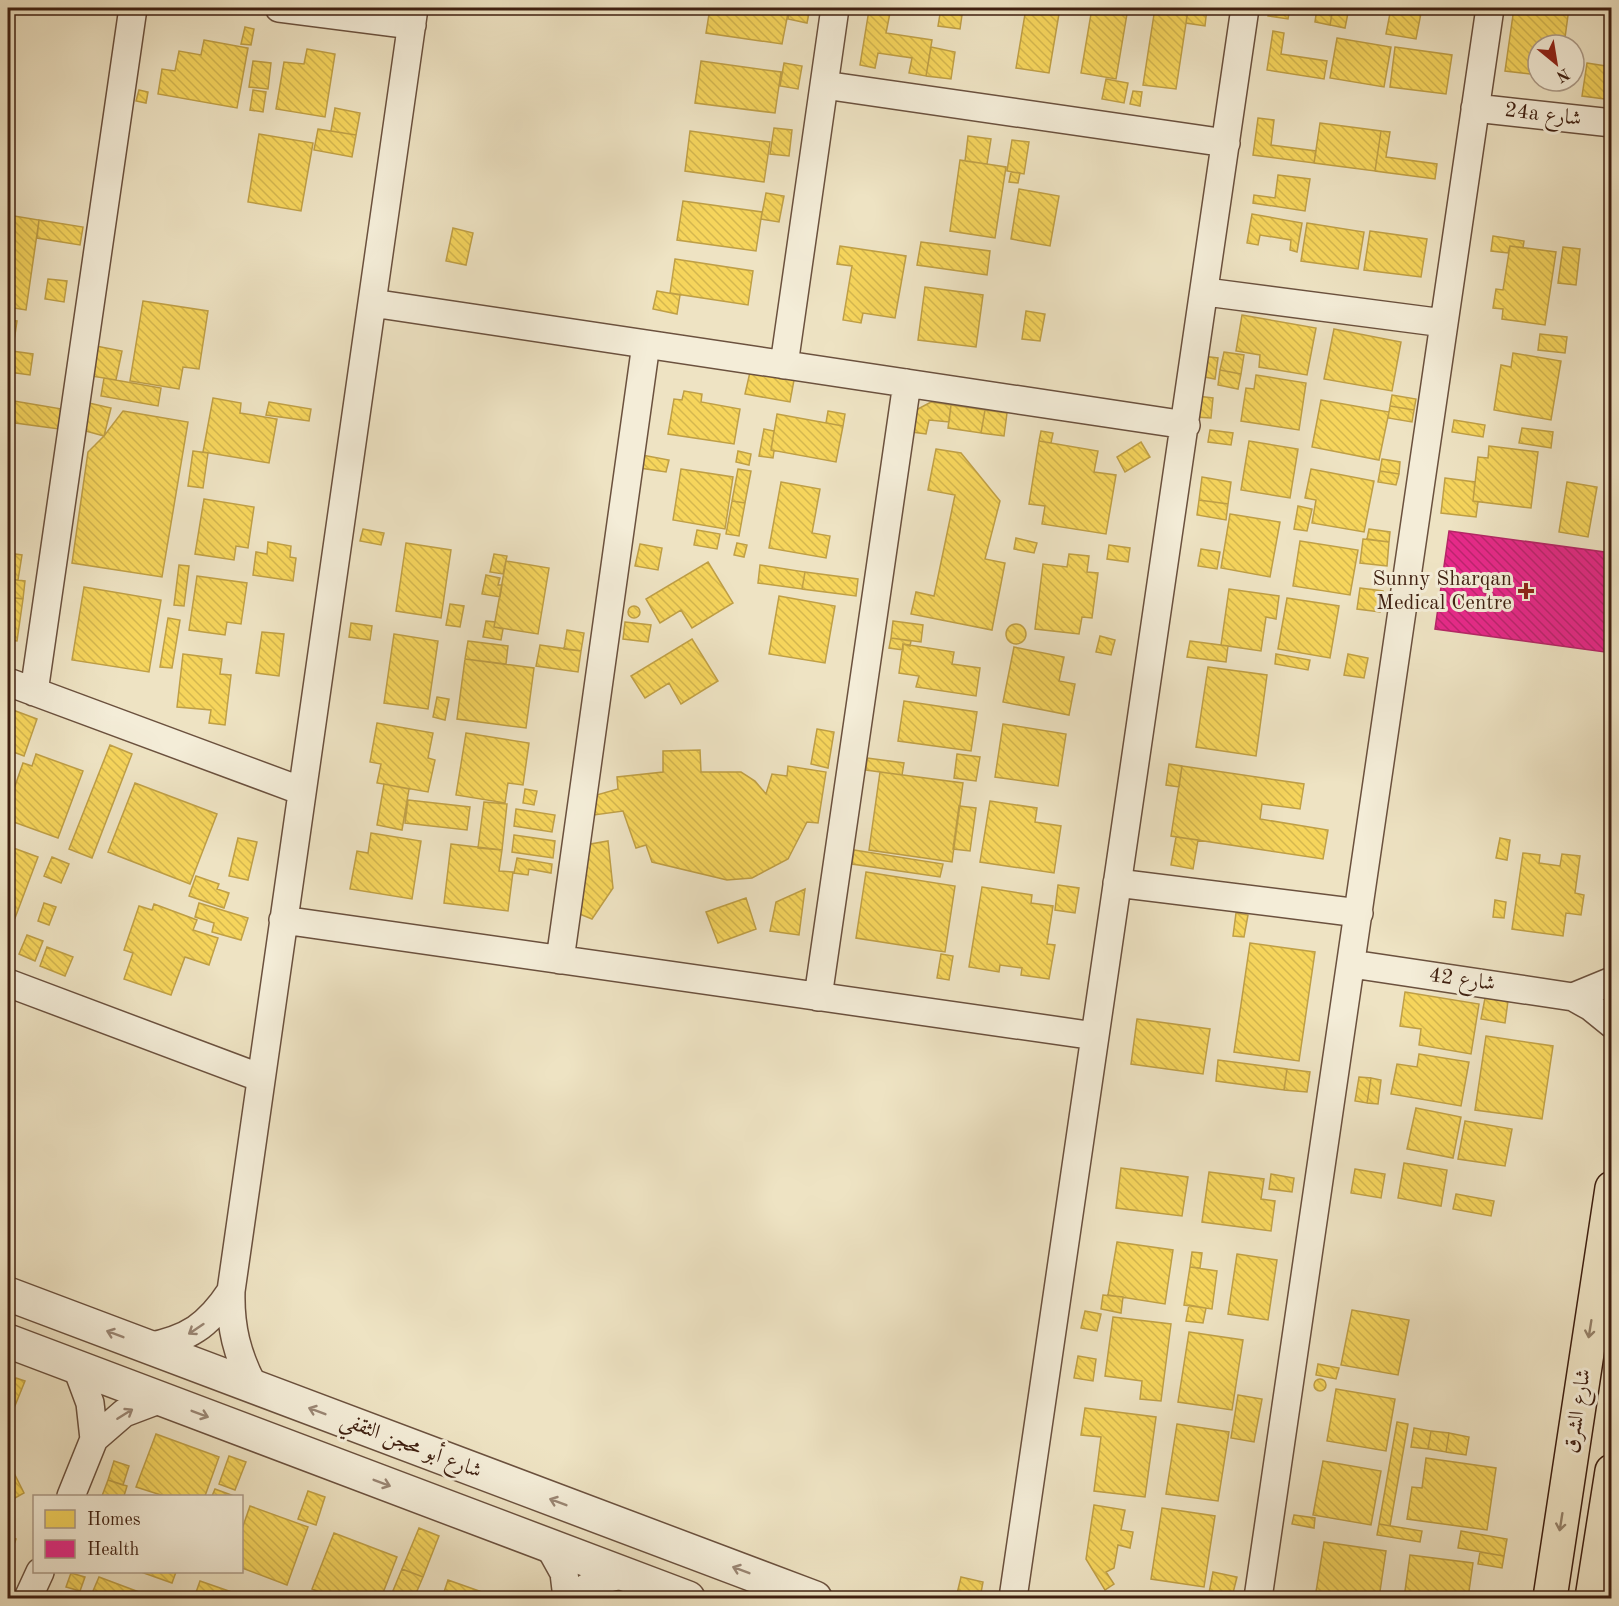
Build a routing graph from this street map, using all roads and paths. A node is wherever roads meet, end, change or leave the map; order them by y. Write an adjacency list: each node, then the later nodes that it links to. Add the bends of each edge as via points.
1 (133, 8): 19 (street)
2 (279, 8): 6 (street)
3 (835, 8): 7 (street)
4 (1245, 8): 10 (street)
5 (1490, 8): 8 (street)
6 (413, 16): 12 (street)
7 (824, 85): 10 (street); 15 (street)
8 (1476, 108): 9 (street, 24a شارع); 13 (street)
9 (1611, 123)
10 (1226, 143): 11 (street)
11 (1206, 292): 13 (street); 17 (street)
12 (372, 303): 14 (street); 20 (street)
13 (1444, 323): 22 (street)
14 (646, 344): 15 (street); 24 (street)
15 (784, 365): 16 (street)
16 (907, 383): 17 (street); 28 (street)
17 (1186, 425): 21 (street)
18 (8, 682): 19 (street)
19 (34, 692): 20 (street)
20 (302, 791): 23 (street)
21 (1117, 883): 22 (street); 31 (street)
22 (1359, 913): 25 (street)
23 (284, 920): 24 (street); 32 (street)
24 (560, 960): 28 (street)
25 (1352, 964): 29 (street, شارع 42); 53 (street)
26 (1611, 981): 29 (street)
27 (8, 983): 32 (street)
28 (818, 997): 31 (street)
29 (1573, 997): 30 (street, شارع 42, via 1591,1006)
30 (1611, 1024)
31 (1095, 1036): 47 (street)
32 (261, 1078): 34 (street)
33 (1610, 1208): 54 (main road, شارع الشرق, one-way to 54)
34 (231, 1291): 37 (street, one-way to 37, via 216,1313 196,1330 173,1342); 39 (street, via 234,1341)
35 (8, 1294): 37 (street, شارع أبو محجن الثقفي, one-way to 35)
36 (8, 1341): 38 (street)
37 (147, 1347): 39 (street, شارع أبو محجن الثقفي)
38 (77, 1368): 40 (street); 41 (street, via 90,1403)
39 (254, 1387): 52 (street, شارع أبو محجن الثقفي, one-way to 39)
40 (161, 1399): 41 (street, one-way to 40, via 124,1413); 44 (street, one-way to 44)
41 (94, 1439): 43 (street)
42 (1611, 1470): 55 (main road)
43 (72, 1495)
44 (549, 1546): 46 (street); 49 (street, via 564,1573)
45 (40, 1573): 48 (street)
46 (625, 1575): 50 (street, via 593,1583); 51 (street)
47 (1011, 1593)
48 (28, 1599)
49 (567, 1599)
50 (573, 1599)
51 (688, 1599)
52 (815, 1599)
53 (1257, 1599)
54 (1550, 1599)
55 (1592, 1599)

